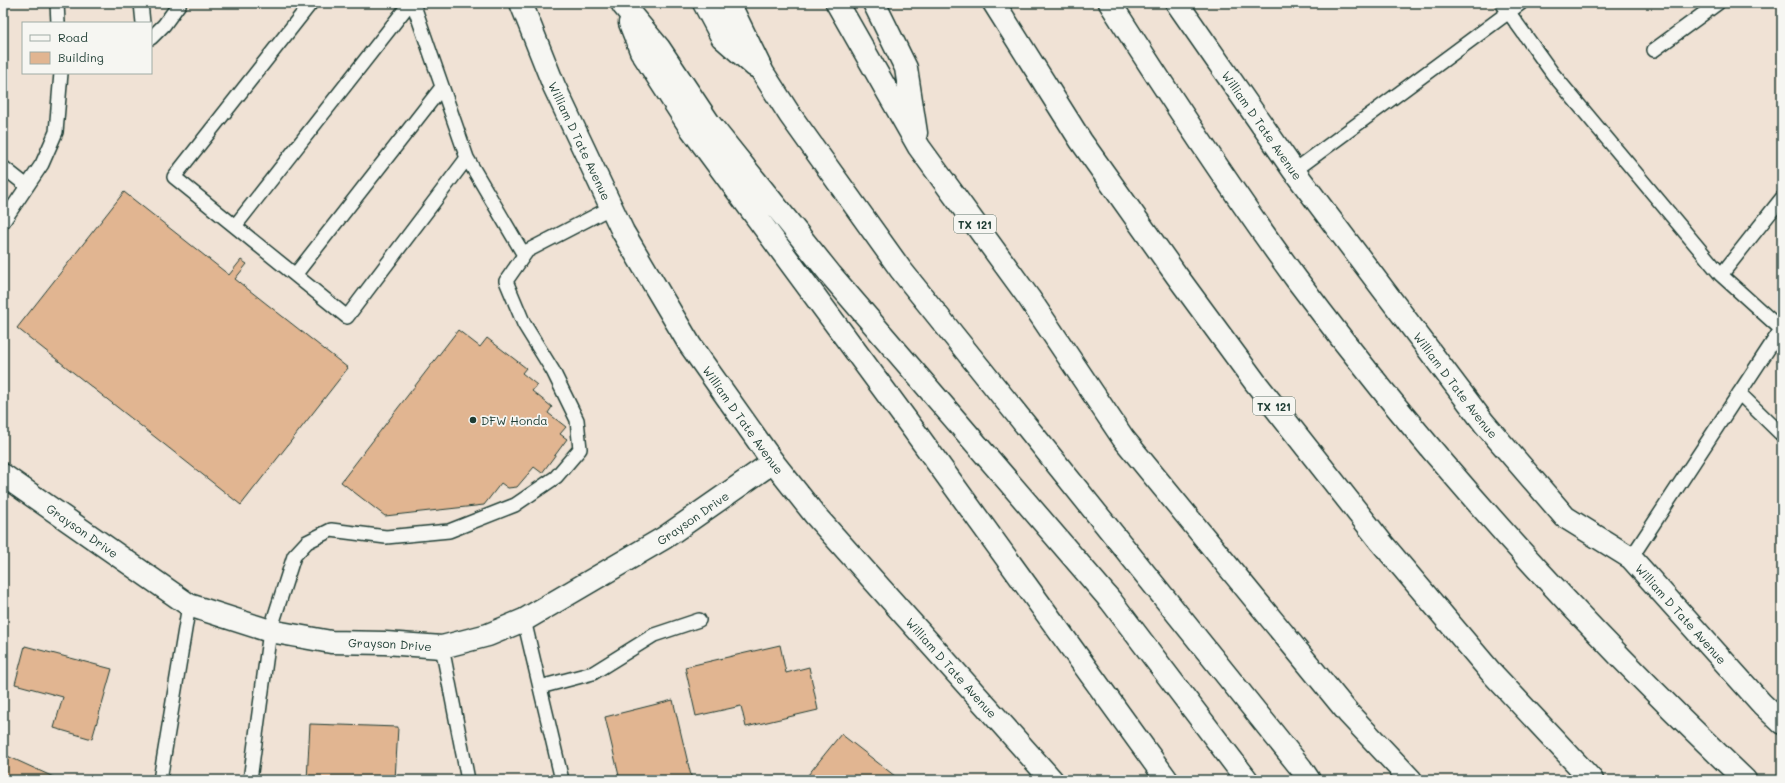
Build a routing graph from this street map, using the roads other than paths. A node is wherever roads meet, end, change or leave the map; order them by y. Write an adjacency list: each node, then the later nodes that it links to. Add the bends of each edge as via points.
1 (57, 3): 18 (lane)
2 (141, 3): 19 (lane)
3 (180, 3): 20 (lane)
4 (311, 3): 33 (lane, via 174,177)
5 (412, 3): 24 (lane); 33 (lane)
6 (522, 3): 31 (main road, William D Tate Avenue, via 554,86)
7 (704, 3): 22 (main road, via 722,37)
8 (729, 3): 22 (main road)
9 (837, 3): 25 (main road, TX 121)
10 (874, 3): 25 (main road, via 906,68)
11 (994, 3): 59 (main road, TX 121, via 1081,141 1255,382 1381,542 1490,671)
12 (1110, 3): 60 (main road, via 1237,196 1353,354 1450,472 1556,588 1668,705)
13 (1178, 3): 28 (main road, William D Tate Avenue)
14 (1521, 3): 17 (lane)
15 (1718, 3): 21 (lane)
16 (622, 4): 55 (main road, via 641,51 690,127); 56 (main road, via 659,48 709,122 831,275 1111,601)
17 (1505, 8): 28 (lane); 36 (lane, via 1553,74)
18 (58, 22)
19 (143, 22)
20 (152, 37)
21 (1654, 50)
22 (763, 72): 57 (main road, via 790,115 901,270)
23 (61, 74): 29 (lane, via 56,132 42,164)
24 (442, 87): 26 (lane); 35 (lane)
25 (919, 147): 58 (main road, TX 121, via 1029,298 1123,438 1349,714)
26 (467, 158): 34 (lane); 35 (lane, via 347,317)
27 (3, 167): 29 (lane)
28 (1294, 172): 42 (main road, William D Tate Avenue, via 1484,423 1565,517)
29 (27, 186): 32 (lane)
30 (1782, 198): 36 (lane)
31 (612, 207): 34 (lane, via 527,251); 40 (main road, William D Tate Avenue, via 623,232 690,345)
32 (3, 222)
33 (235, 226): 35 (lane)
34 (524, 256): 46 (lane, via 506,281 524,324 553,371 577,420 580,449 556,477 515,505 449,531 386,537 331,530 307,542 294,556)
35 (295, 275)
36 (1721, 275): 37 (lane)
37 (1782, 329): 38 (lane)
38 (1740, 393): 39 (lane); 42 (lane)
39 (1782, 434)
40 (772, 462): 44 (main road, Grayson Drive, via 664,538); 54 (main road, William D Tate Avenue, via 815,515)
41 (3, 475): 43 (main road, Grayson Drive)
42 (1631, 558): 49 (main road, William D Tate Avenue)
43 (189, 605): 46 (main road, Grayson Drive); 50 (lane)
44 (524, 620): 47 (main road, Grayson Drive, via 488,635); 48 (lane)
45 (699, 620): 48 (lane, via 654,635 593,673)
46 (270, 631): 47 (main road, Grayson Drive, via 331,642); 51 (lane)
47 (442, 647): 52 (lane)
48 (540, 687): 53 (lane)
49 (1782, 723)
50 (160, 780)
51 (250, 780)
52 (468, 780)
53 (562, 780)
54 (1052, 780)
55 (1167, 780)
56 (1247, 780)
57 (1309, 780)
58 (1411, 780)
59 (1592, 780)
60 (1745, 780)

